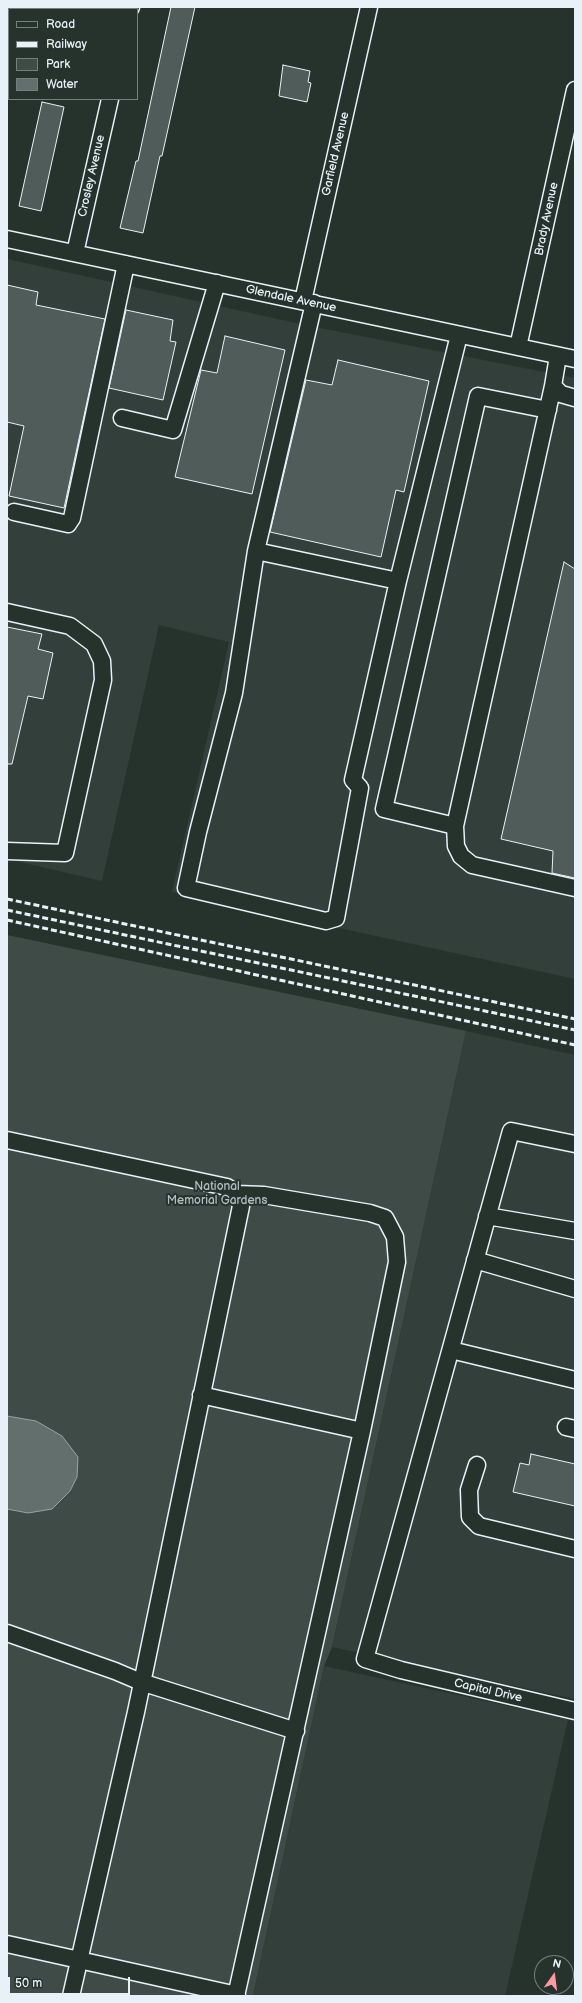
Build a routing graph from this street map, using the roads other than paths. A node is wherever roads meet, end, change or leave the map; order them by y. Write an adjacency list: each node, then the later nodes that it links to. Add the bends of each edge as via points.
1 (369, 7): 8 (street, Garfield Avenue)
2 (575, 90): 10 (street, Brady Avenue)
3 (110, 100): 5 (street, Crosley Avenue)
4 (7, 239): 5 (street, Glendale Avenue)
5 (75, 253): 6 (street, Glendale Avenue)
6 (126, 264): 7 (street, Glendale Avenue); 17 (street, via 72,518 68,524)
7 (216, 283): 8 (street, Glendale Avenue); 16 (street, via 173,430)
8 (308, 302): 9 (street, Glendale Avenue); 18 (street, Garfield Avenue)
9 (459, 335): 10 (street, Glendale Avenue); 19 (street)
10 (518, 347): 11 (street, Glendale Avenue)
11 (558, 356): 12 (street, Glendale Avenue); 13 (street)
12 (575, 359)
13 (553, 386): 14 (street, via 561,394); 15 (street)
14 (575, 398)
15 (548, 410): 21 (street); 21 (street, via 478,396 384,809)
16 (122, 418)
17 (14, 512)
18 (256, 551): 19 (street); 19 (street, Garfield Avenue, via 234,693 186,888 326,922 336,918 360,788 353,780)
19 (398, 581)
20 (7, 612): 22 (street, via 70,626 94,644 102,661 103,680 65,853)
21 (455, 826): 23 (street, via 456,846 461,856 472,866)
22 (7, 851)
23 (575, 888)
24 (7, 1140): 26 (street, via 227,1187)
25 (575, 1144): 27 (street, via 511,1131)
26 (237, 1194): 33 (street, via 241,1206); 34 (street, via 264,1194 370,1213 385,1218 396,1237 397,1262)
27 (487, 1216): 28 (street); 29 (street)
28 (575, 1231)
29 (475, 1260): 30 (street); 31 (street)
30 (575, 1289)
31 (451, 1350): 32 (street); 39 (street, Capitol Drive, via 365,1659 401,1670)
32 (575, 1380)
33 (201, 1395): 34 (street); 38 (street)
34 (362, 1431): 40 (street)
35 (477, 1465): 36 (street, via 469,1490 470,1517 479,1526)
36 (575, 1549)
37 (7, 1633): 38 (street, via 115,1670)
38 (141, 1682): 40 (street); 42 (street)
39 (574, 1707)
40 (296, 1731): 44 (street)
41 (7, 1944): 42 (street)
42 (79, 1960): 43 (street); 44 (street)
43 (71, 1996)
44 (236, 1996)

